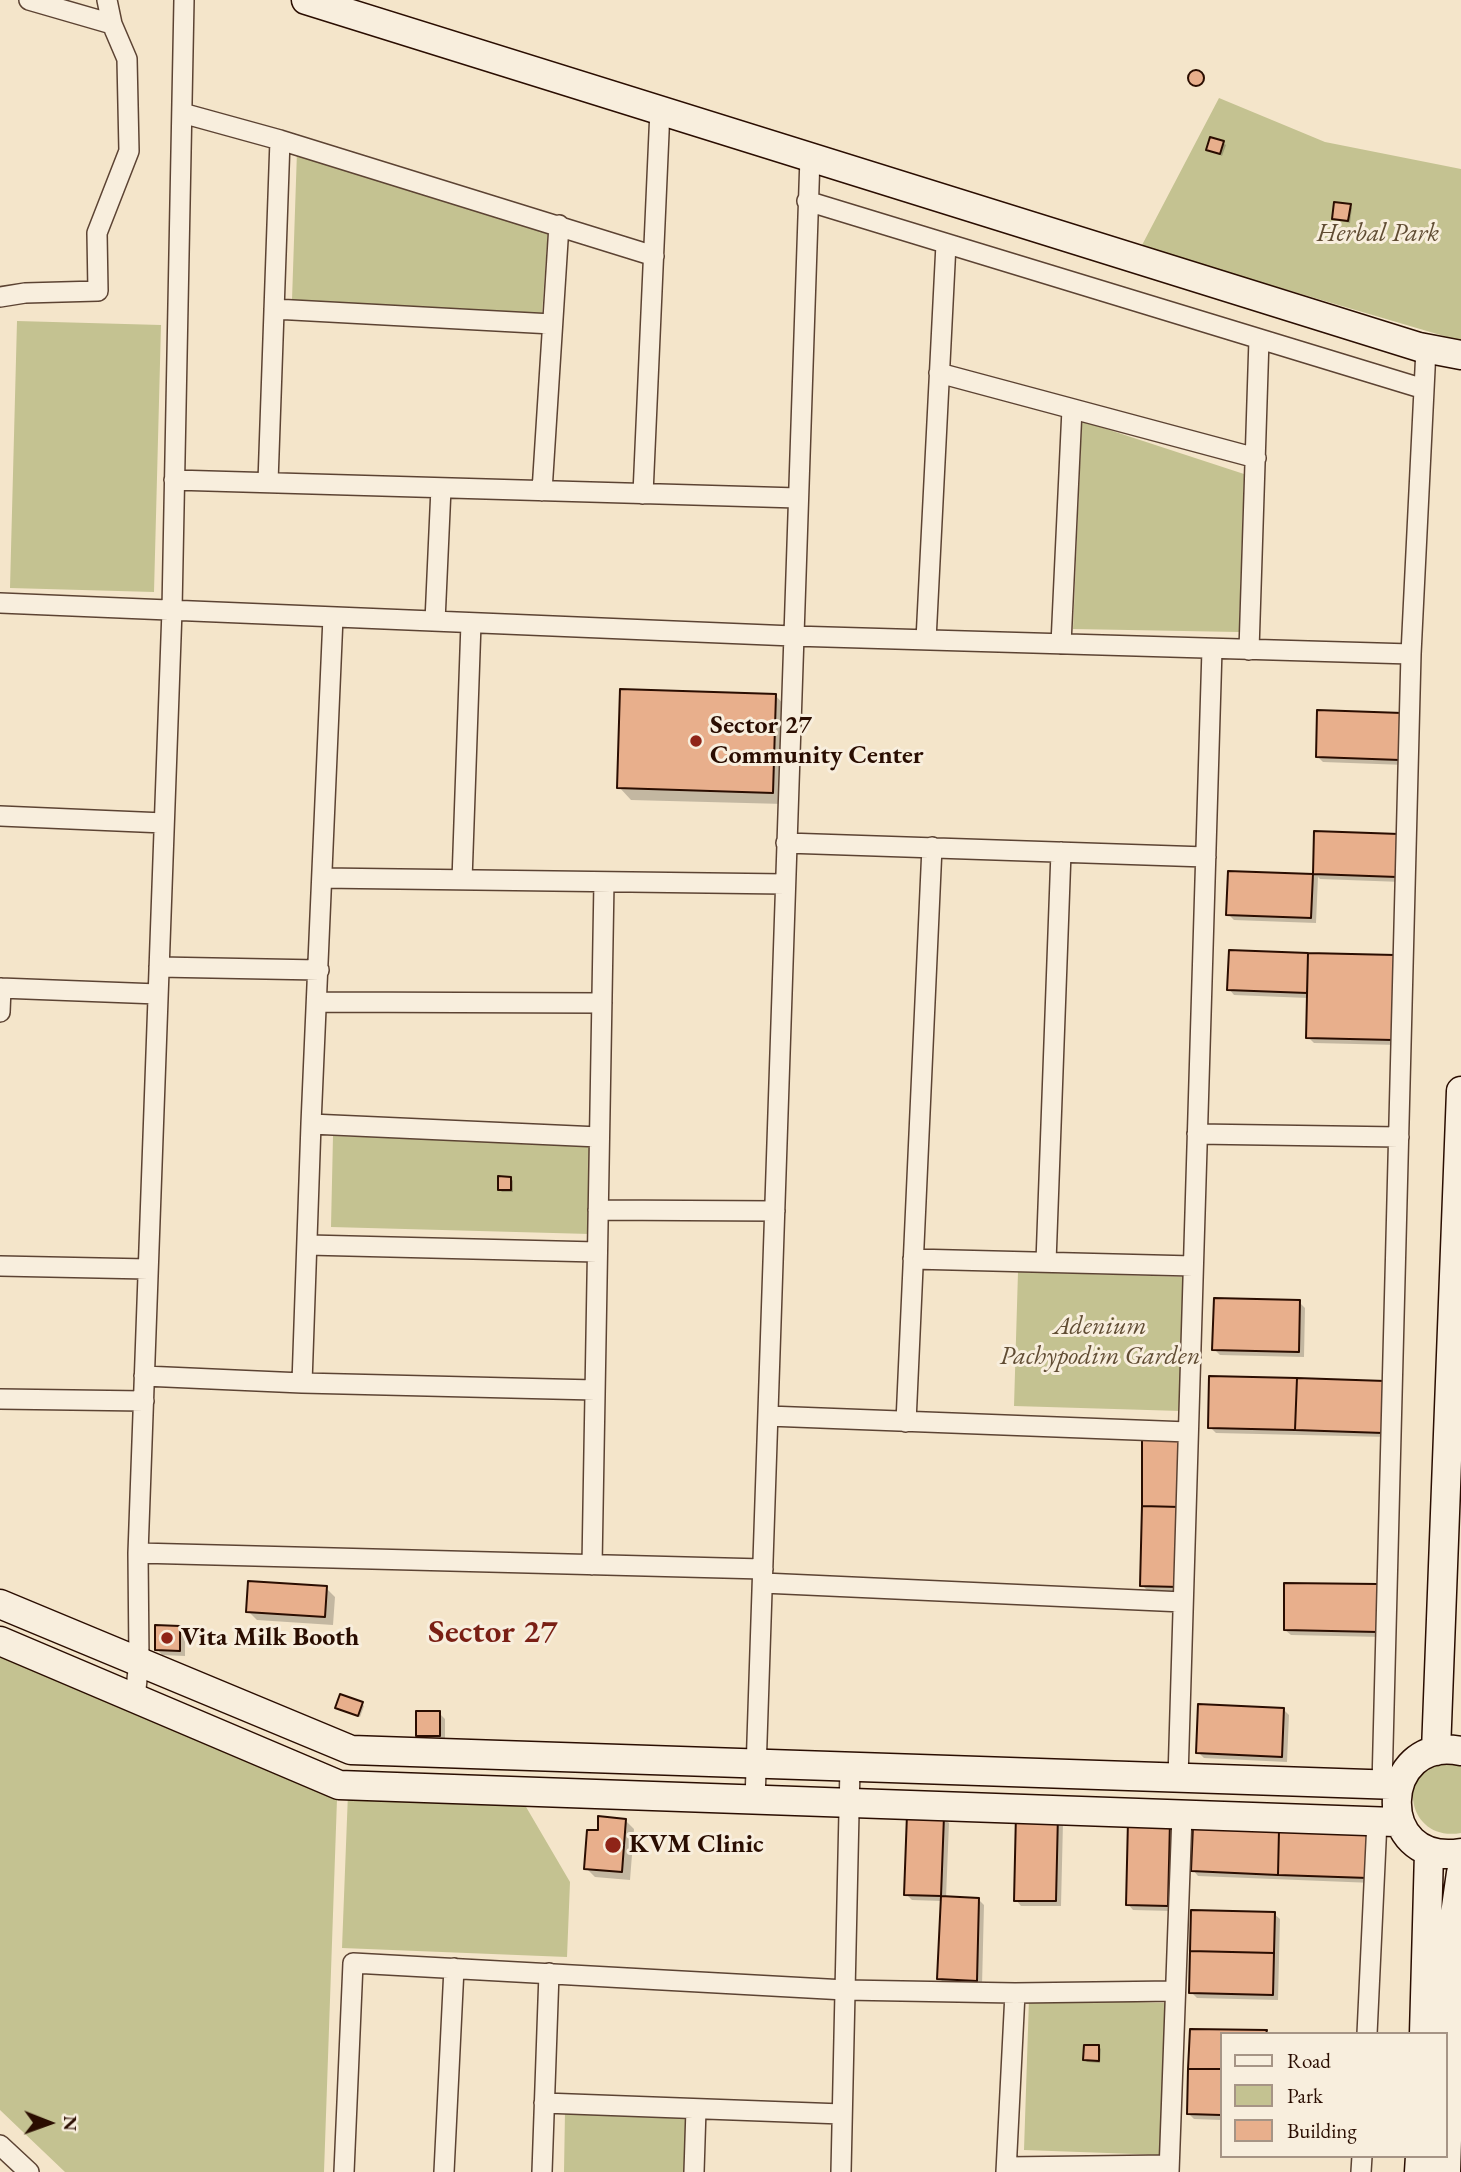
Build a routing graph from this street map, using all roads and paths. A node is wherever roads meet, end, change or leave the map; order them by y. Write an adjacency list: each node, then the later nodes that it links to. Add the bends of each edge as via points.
1 (29, 0): 5 (street)
2 (107, 0): 5 (street)
3 (184, 0): 7 (street)
4 (306, 0): 6 (street)
5 (112, 24): 14 (street, via 127,58 129,152 97,233 98,291)
6 (660, 110): 9 (street); 13 (street)
7 (182, 113): 8 (street); 24 (street)
8 (280, 139): 11 (street); 15 (street)
9 (810, 157): 10 (street); 18 (street)
10 (807, 201): 12 (street); 29 (street)
11 (559, 225): 13 (street); 16 (street)
12 (946, 244): 17 (street); 20 (street)
13 (654, 256): 28 (street)
14 (0, 297)
15 (274, 309): 16 (street); 25 (street)
16 (552, 324): 27 (street)
17 (1259, 339): 21 (street); 23 (street)
18 (1426, 349): 19 (street); 21 (street)
19 (1461, 355)
20 (939, 373): 22 (street); 36 (street)
21 (1424, 389): 40 (street)
22 (1072, 409): 23 (street); 37 (street)
23 (1256, 457): 39 (street)
24 (174, 480): 25 (street); 31 (street)
25 (268, 482): 26 (street)
26 (441, 488): 27 (street); 33 (street)
27 (542, 491): 28 (street)
28 (643, 494): 29 (street)
29 (798, 498): 35 (street)
30 (0, 603): 31 (street)
31 (172, 610): 32 (street); 42 (street)
32 (333, 617): 33 (street); 47 (street)
33 (435, 621): 34 (street)
34 (471, 623): 35 (street); 48 (street)
35 (793, 636): 36 (street); 43 (street)
36 (926, 640): 37 (street)
37 (1061, 644): 38 (street)
38 (1212, 649): 39 (street); 46 (street)
39 (1249, 650): 40 (street)
40 (1412, 654): 62 (street)
41 (0, 816): 42 (street)
42 (164, 823): 51 (street)
43 (786, 843): 44 (street); 50 (street)
44 (932, 847): 45 (street); 67 (street)
45 (1061, 852): 46 (street); 68 (street)
46 (1206, 857): 60 (street)
47 (322, 878): 48 (street); 52 (street)
48 (462, 880): 49 (street)
49 (604, 882): 50 (street); 56 (street)
50 (785, 884): 64 (street)
51 (159, 967): 52 (street); 54 (street)
52 (318, 970): 55 (street)
53 (0, 988): 54 (street); 57 (street)
54 (158, 994): 71 (street)
55 (317, 1002): 56 (street); 59 (street)
56 (602, 1003): 61 (street)
57 (0, 1012)
58 (1461, 1091): 88 (street)
59 (311, 1124): 61 (street); 65 (street)
60 (1198, 1134): 62 (street); 70 (street)
61 (599, 1137): 63 (street)
62 (1399, 1137): 92 (street)
63 (598, 1210): 64 (street); 66 (street)
64 (775, 1211): 77 (street)
65 (307, 1245): 66 (street); 73 (street)
66 (597, 1252): 74 (street)
67 (913, 1259): 68 (street); 78 (street)
68 (1046, 1262): 70 (street)
69 (0, 1266): 71 (street)
70 (1193, 1266): 79 (street)
71 (148, 1269): 72 (street)
72 (144, 1376): 73 (street); 76 (street)
73 (302, 1382): 74 (street)
74 (595, 1390): 81 (street)
75 (0, 1399): 76 (street)
76 (144, 1401): 80 (street)
77 (768, 1416): 78 (street); 82 (street)
78 (906, 1422): 79 (street)
79 (1188, 1432): 83 (street)
80 (138, 1553): 81 (street); 86 (street)
81 (592, 1565): 82 (street)
82 (763, 1576): 83 (street); 89 (street)
83 (1183, 1602): 91 (street)
84 (0, 1604): 86 (street)
85 (0, 1641): 87 (street)
86 (139, 1661): 87 (street); 89 (street, via 351,1750)
87 (135, 1698): 93 (street, via 339,1785)
88 (1448, 1751): 92 (street, via 1419,1758)
89 (757, 1764): 90 (street); 93 (street)
90 (850, 1767): 91 (street); 94 (street)
91 (1178, 1778): 92 (street)
92 (1390, 1785): 96 (street, via 1395,1798)
93 (755, 1800): 94 (street)
94 (849, 1803): 95 (street); 102 (street)
95 (1182, 1815): 96 (street); 103 (street)
96 (1389, 1823): 97 (street); 105 (street)
97 (1429, 1852): 98 (street); 106 (street)
98 (1461, 1853)
99 (1461, 1873): 110 (street, via 1454,1921)
100 (454, 1968): 101 (street); 115 (street, via 354,1963); 116 (street)
101 (549, 1973): 102 (street); 107 (street)
102 (845, 1990): 104 (street); 109 (street)
103 (1175, 1991): 104 (street); 113 (street)
104 (1015, 1993): 112 (street)
105 (1367, 2032)
106 (1424, 2032)
107 (544, 2103): 108 (street); 117 (street)
108 (695, 2109): 109 (street); 118 (street)
109 (842, 2114): 119 (street)
110 (1447, 2141)
111 (0, 2145): 114 (street)
112 (1007, 2169): 113 (street)
113 (1169, 2169)
114 (29, 2172)
115 (344, 2172)
116 (444, 2172)
117 (542, 2172)
118 (694, 2172)
119 (841, 2172)

